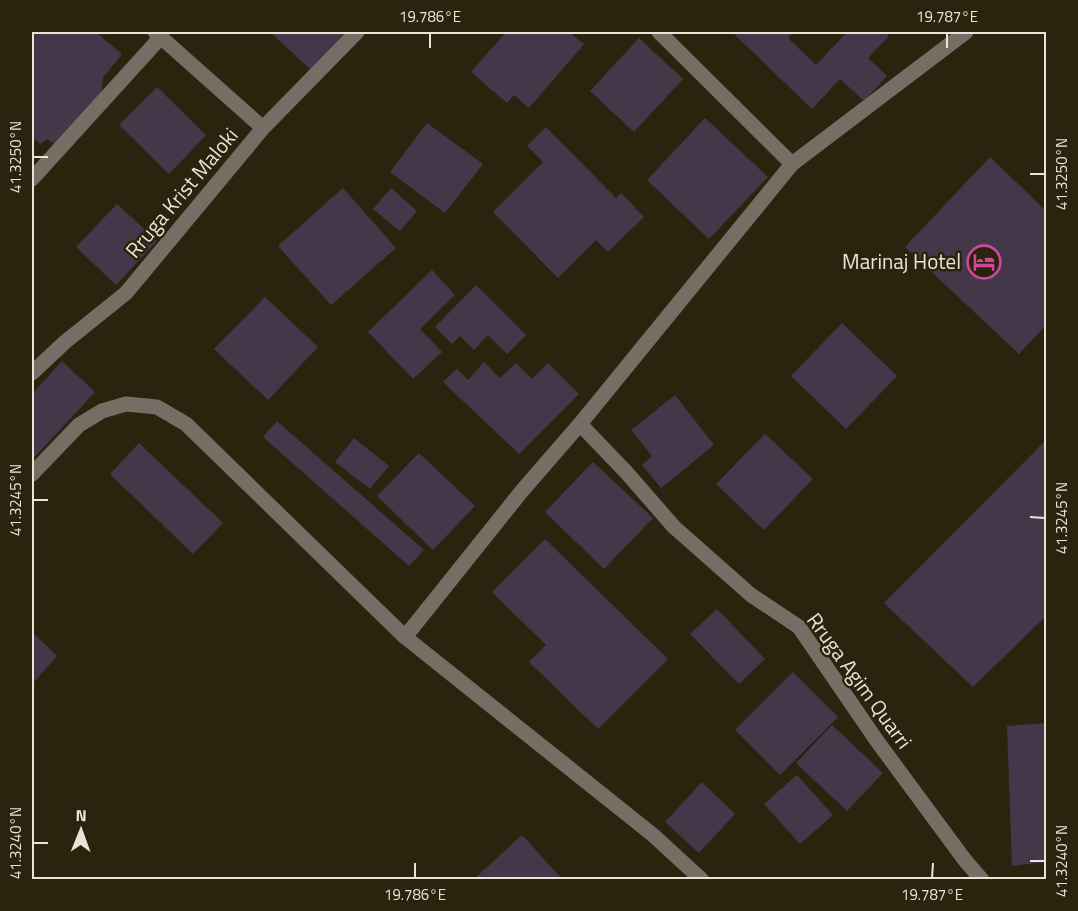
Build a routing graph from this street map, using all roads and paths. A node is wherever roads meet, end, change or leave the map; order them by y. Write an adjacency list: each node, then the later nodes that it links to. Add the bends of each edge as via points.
1 (357, 32): 5 (street, Rruga Krist Maloki)
2 (659, 32): 6 (street)
3 (966, 32): 6 (street)
4 (158, 34): 5 (street); 7 (street)
5 (263, 128): 8 (street, Rruga Krist Maloki, via 126,293)
6 (792, 164): 9 (street)
7 (32, 179)
8 (32, 373)
9 (580, 424): 11 (street); 13 (street, Rruga Agim Quarri, via 674,527 751,595 799,627 878,741)
10 (32, 474): 11 (street, via 80,425 102,411 126,404 157,407 186,424)
11 (405, 637): 12 (street, via 653,835)
12 (702, 879)
13 (982, 879)

